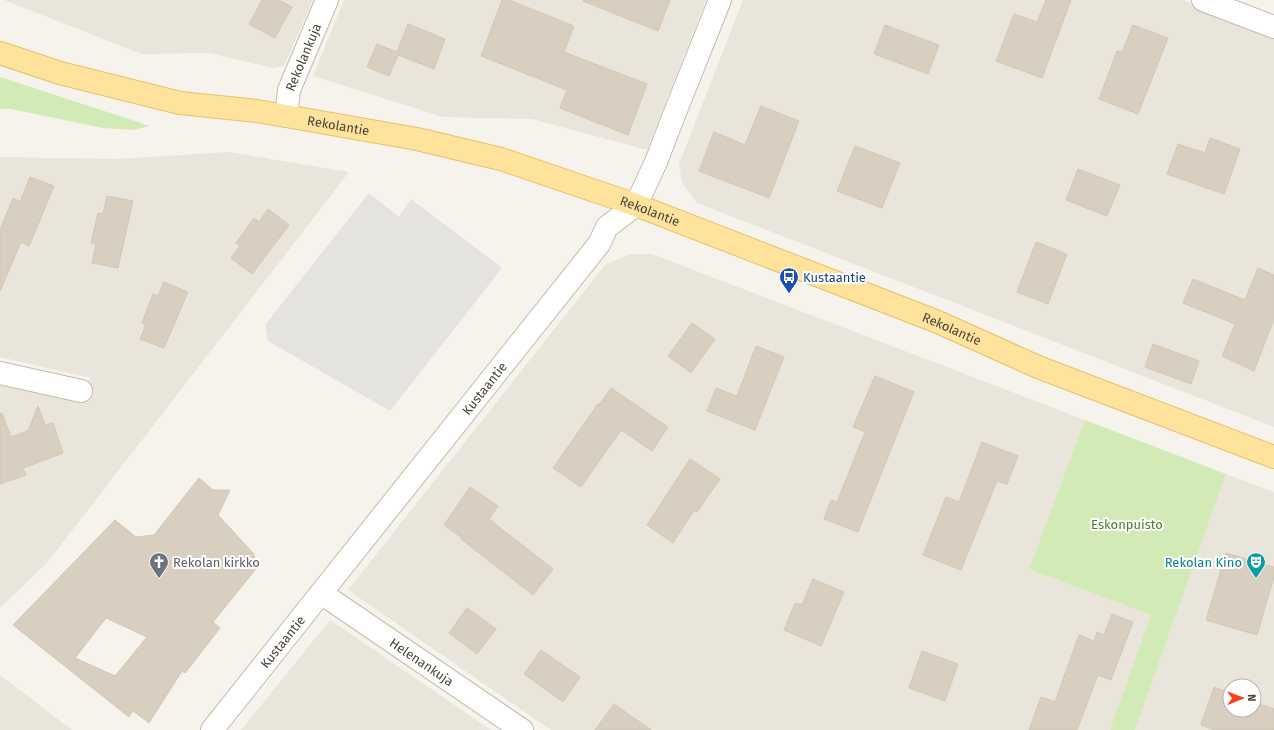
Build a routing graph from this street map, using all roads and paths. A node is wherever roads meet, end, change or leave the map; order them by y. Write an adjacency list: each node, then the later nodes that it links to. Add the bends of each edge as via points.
1 (327, 0): 6 (street, Rekolankuja, via 289,90)
2 (720, 0): 7 (street, Kustaantie, via 656,162)
3 (1203, 0): 4 (street)
4 (1274, 28)
5 (0, 53): 6 (main road, Rekolantie, via 60,72 180,103)
6 (286, 116): 7 (main road, Rekolantie, via 417,139 501,159)
7 (636, 205): 10 (main road, Rekolantie, via 938,322 1038,367); 11 (street, Kustaantie, via 607,227 599,244)
8 (0, 373): 9 (street)
9 (81, 392)
10 (1274, 457)
11 (321, 593): 12 (street, Kustaantie); 13 (street, Helenankuja)
12 (212, 730)
13 (522, 730)

